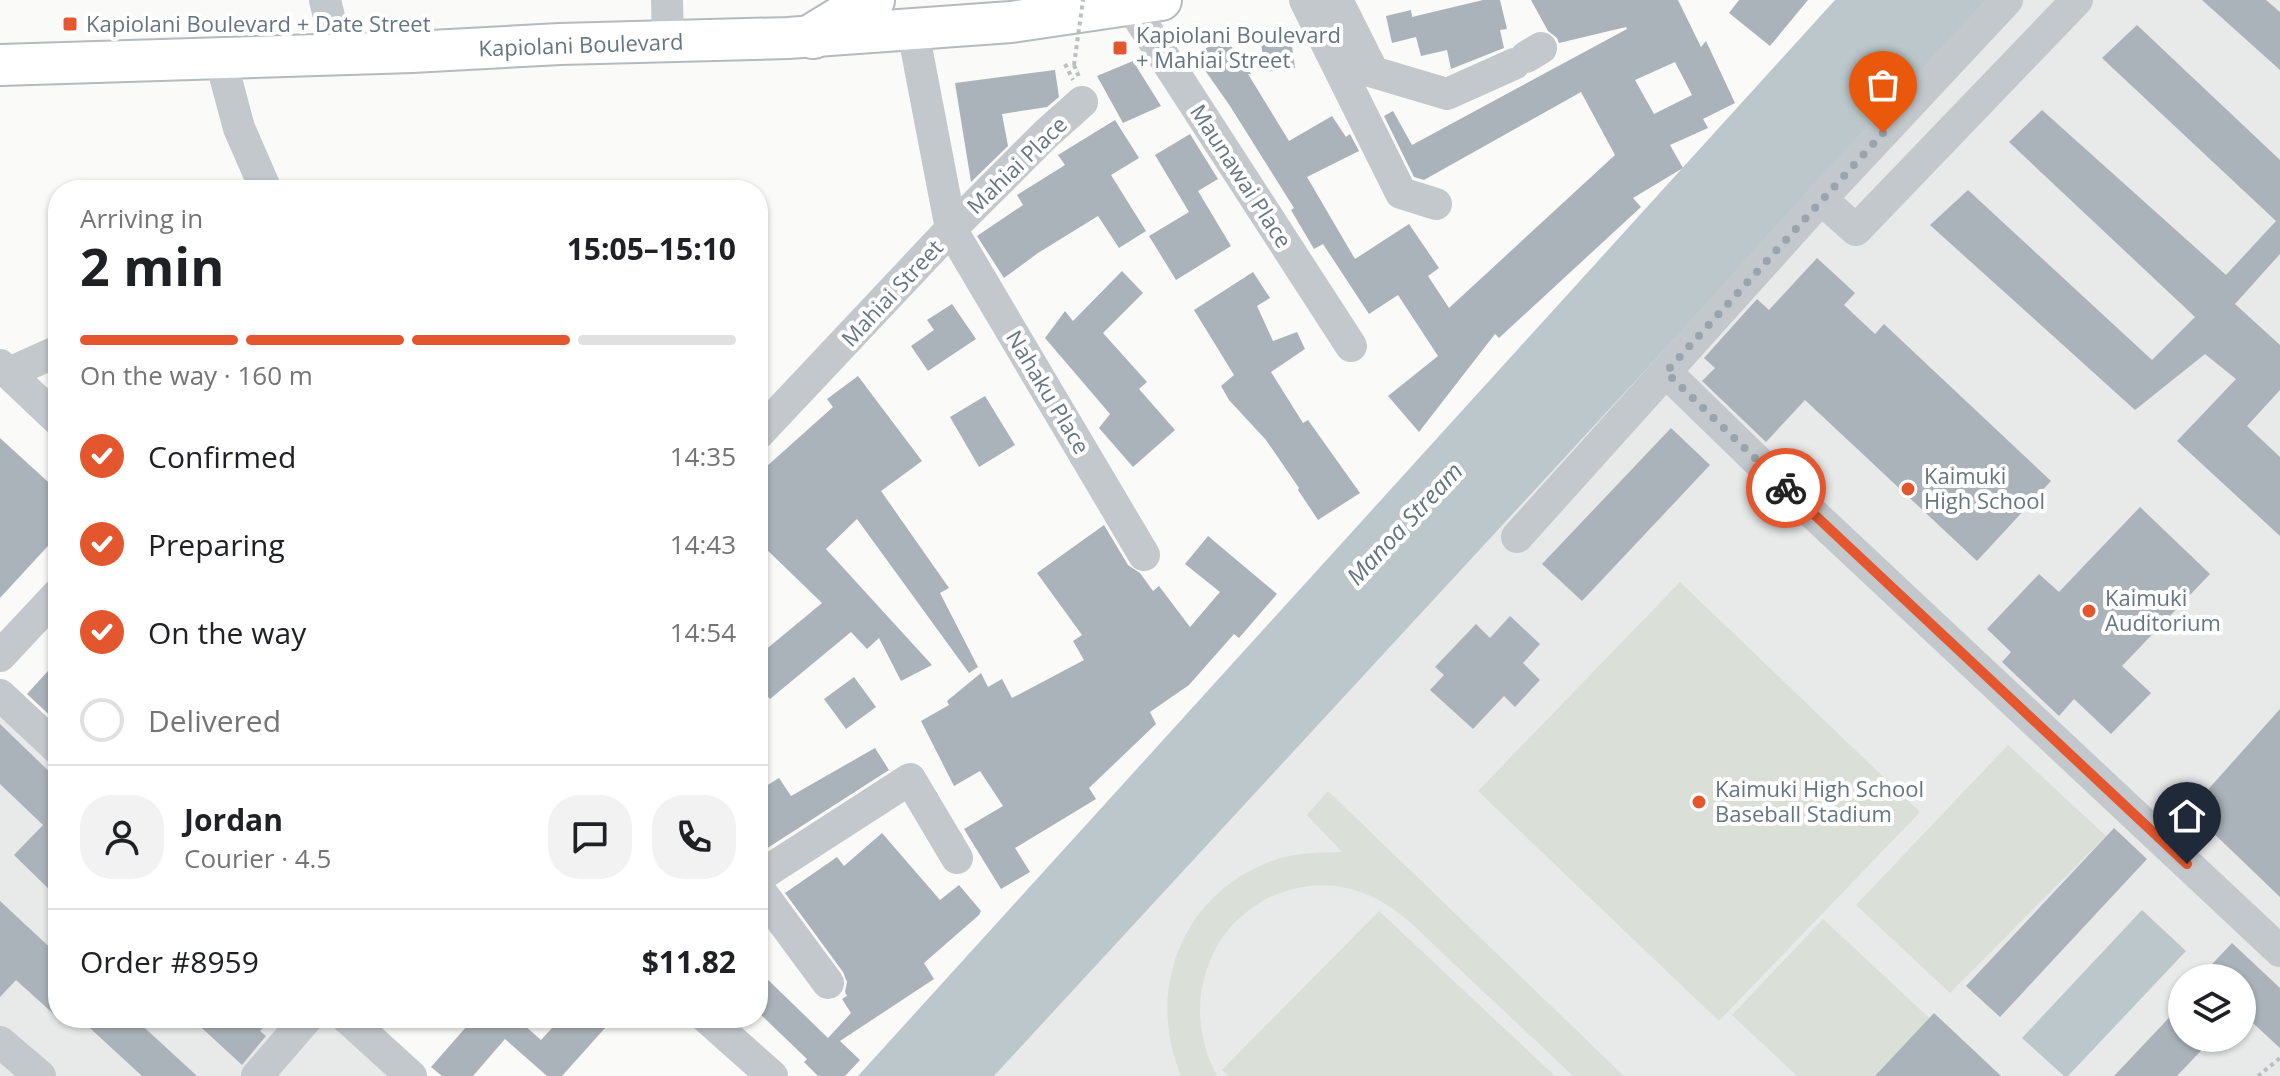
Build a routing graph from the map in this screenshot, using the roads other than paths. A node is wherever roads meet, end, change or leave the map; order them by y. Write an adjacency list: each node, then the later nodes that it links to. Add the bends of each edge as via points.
1 (325, 0): 12 (street)
2 (667, 0): 11 (street)
3 (872, 0): 10 (highway)
4 (1305, 0): 19 (street, via 1401,193)
5 (1337, 0): 13 (street, via 1373,72 1447,94)
6 (2007, 0): 18 (street)
7 (2077, 0): 18 (street, via 1856,230)
8 (1146, 3): 9 (main road, Kapiolani Boulevard); 21 (street, Maunawai Place)
9 (913, 31): 10 (main road, Kapiolani Boulevard); 20 (street, Mahiai Street)
10 (813, 36): 11 (main road, Kapiolani Boulevard)
11 (668, 41): 12 (main road, Kapiolani Boulevard)
12 (338, 54): 14 (main road, Kapiolani Boulevard)
13 (1527, 56)
14 (220, 57): 15 (main road, Kapiolani Boulevard); 17 (street, via 239,128)
15 (0, 65)
16 (1082, 102): 20 (street, Mahiai Place)
17 (262, 180)
18 (1821, 199): 24 (street)
19 (1436, 204)
20 (951, 229): 26 (street, Mahiai Street); 28 (street, Nahaku Place)
21 (1351, 346)
22 (48, 354): 23 (street)
23 (4, 369): 25 (street)
24 (1666, 372): 27 (street); 36 (street)
25 (48, 411)
26 (768, 423)
27 (1517, 537)
28 (1144, 555)
29 (48, 605): 30 (street)
30 (0, 656)
31 (0, 695): 32 (street)
32 (48, 740)
33 (957, 858): 34 (street, via 910,779)
34 (768, 871)
35 (768, 902): 37 (street)
36 (2280, 951)
37 (828, 983)
38 (298, 1028): 43 (street)
39 (358, 1028): 44 (street)
40 (718, 1028): 45 (street)
41 (0, 1042): 42 (street)
42 (40, 1076)
43 (257, 1076)
44 (411, 1076)
45 (772, 1076)

